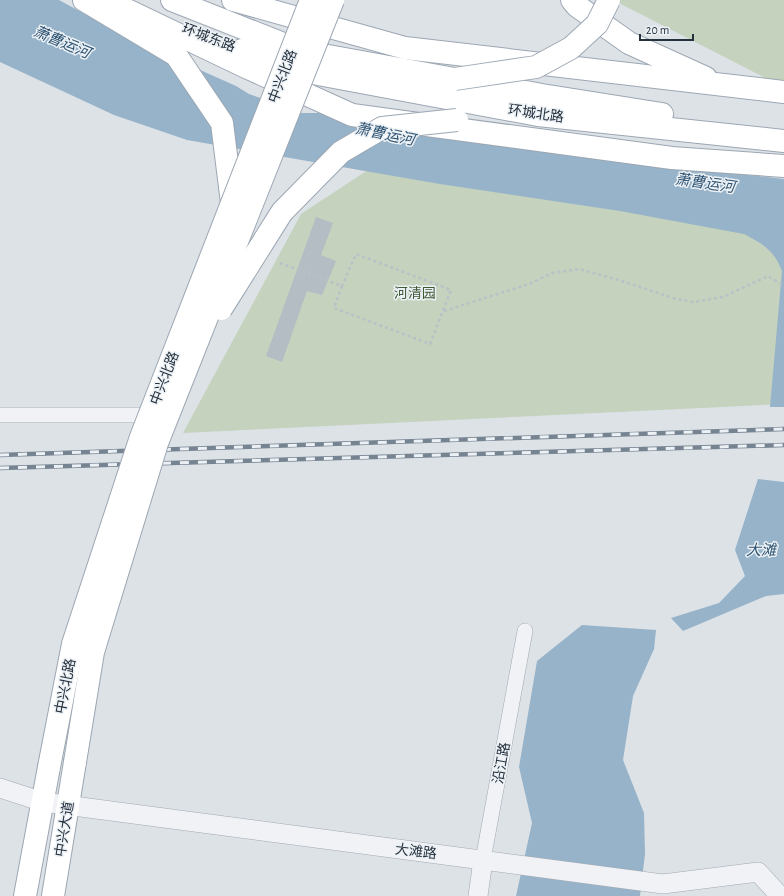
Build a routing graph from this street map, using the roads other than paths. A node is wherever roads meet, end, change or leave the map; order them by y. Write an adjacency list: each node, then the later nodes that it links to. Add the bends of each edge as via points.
1 (84, 0): 18 (main road, via 176,55 222,123)
2 (106, 0): 17 (main road, via 352,115 672,158)
3 (130, 0): 9 (main road, 环城东路, via 169,22)
4 (172, 0): 9 (main road, 环城东路)
5 (233, 0): 11 (main road, via 405,48)
6 (572, 0): 11 (main road, via 629,43)
7 (609, 0): 10 (main road, bridge, via 597,24 571,48 536,67)
8 (328, 2): 18 (main road, 中兴北路, bridge); 19 (main road, 中兴北路, bridge)
9 (296, 60): 10 (main road, 环城北路); 13 (main road, 环城北路)
10 (455, 79): 13 (main road, 环城北路)
11 (724, 86): 12 (main road)
12 (784, 92)
13 (540, 105): 14 (main road, 环城北路); 15 (main road, 环城北路)
14 (784, 132)
15 (784, 141)
16 (784, 152): 19 (main road, bridge, via 457,120 382,128 341,152 282,212)
17 (784, 166)
18 (232, 204): 21 (main road, 中兴北路, bridge)
19 (194, 352): 23 (main road, 中兴北路, bridge, via 157,443 93,652)
20 (0, 414): 21 (street)
21 (150, 414): 24 (main road, 中兴北路, bridge, via 73,644)
22 (525, 631): 28 (street, 沿江路)
23 (74, 762): 27 (main road, 中兴大道)
24 (49, 767): 26 (main road, 中兴大道)
25 (0, 788): 26 (street, 大滩路)
26 (42, 802): 27 (street, 大滩路); 29 (main road, 中兴大道)
27 (68, 805): 28 (street, 大滩路); 30 (main road, 中兴大道)
28 (483, 860): 31 (street, 沿江路); 32 (street, 大滩路, via 663,884 758,872)
29 (25, 896)
30 (52, 896)
31 (478, 896)
32 (780, 896)

